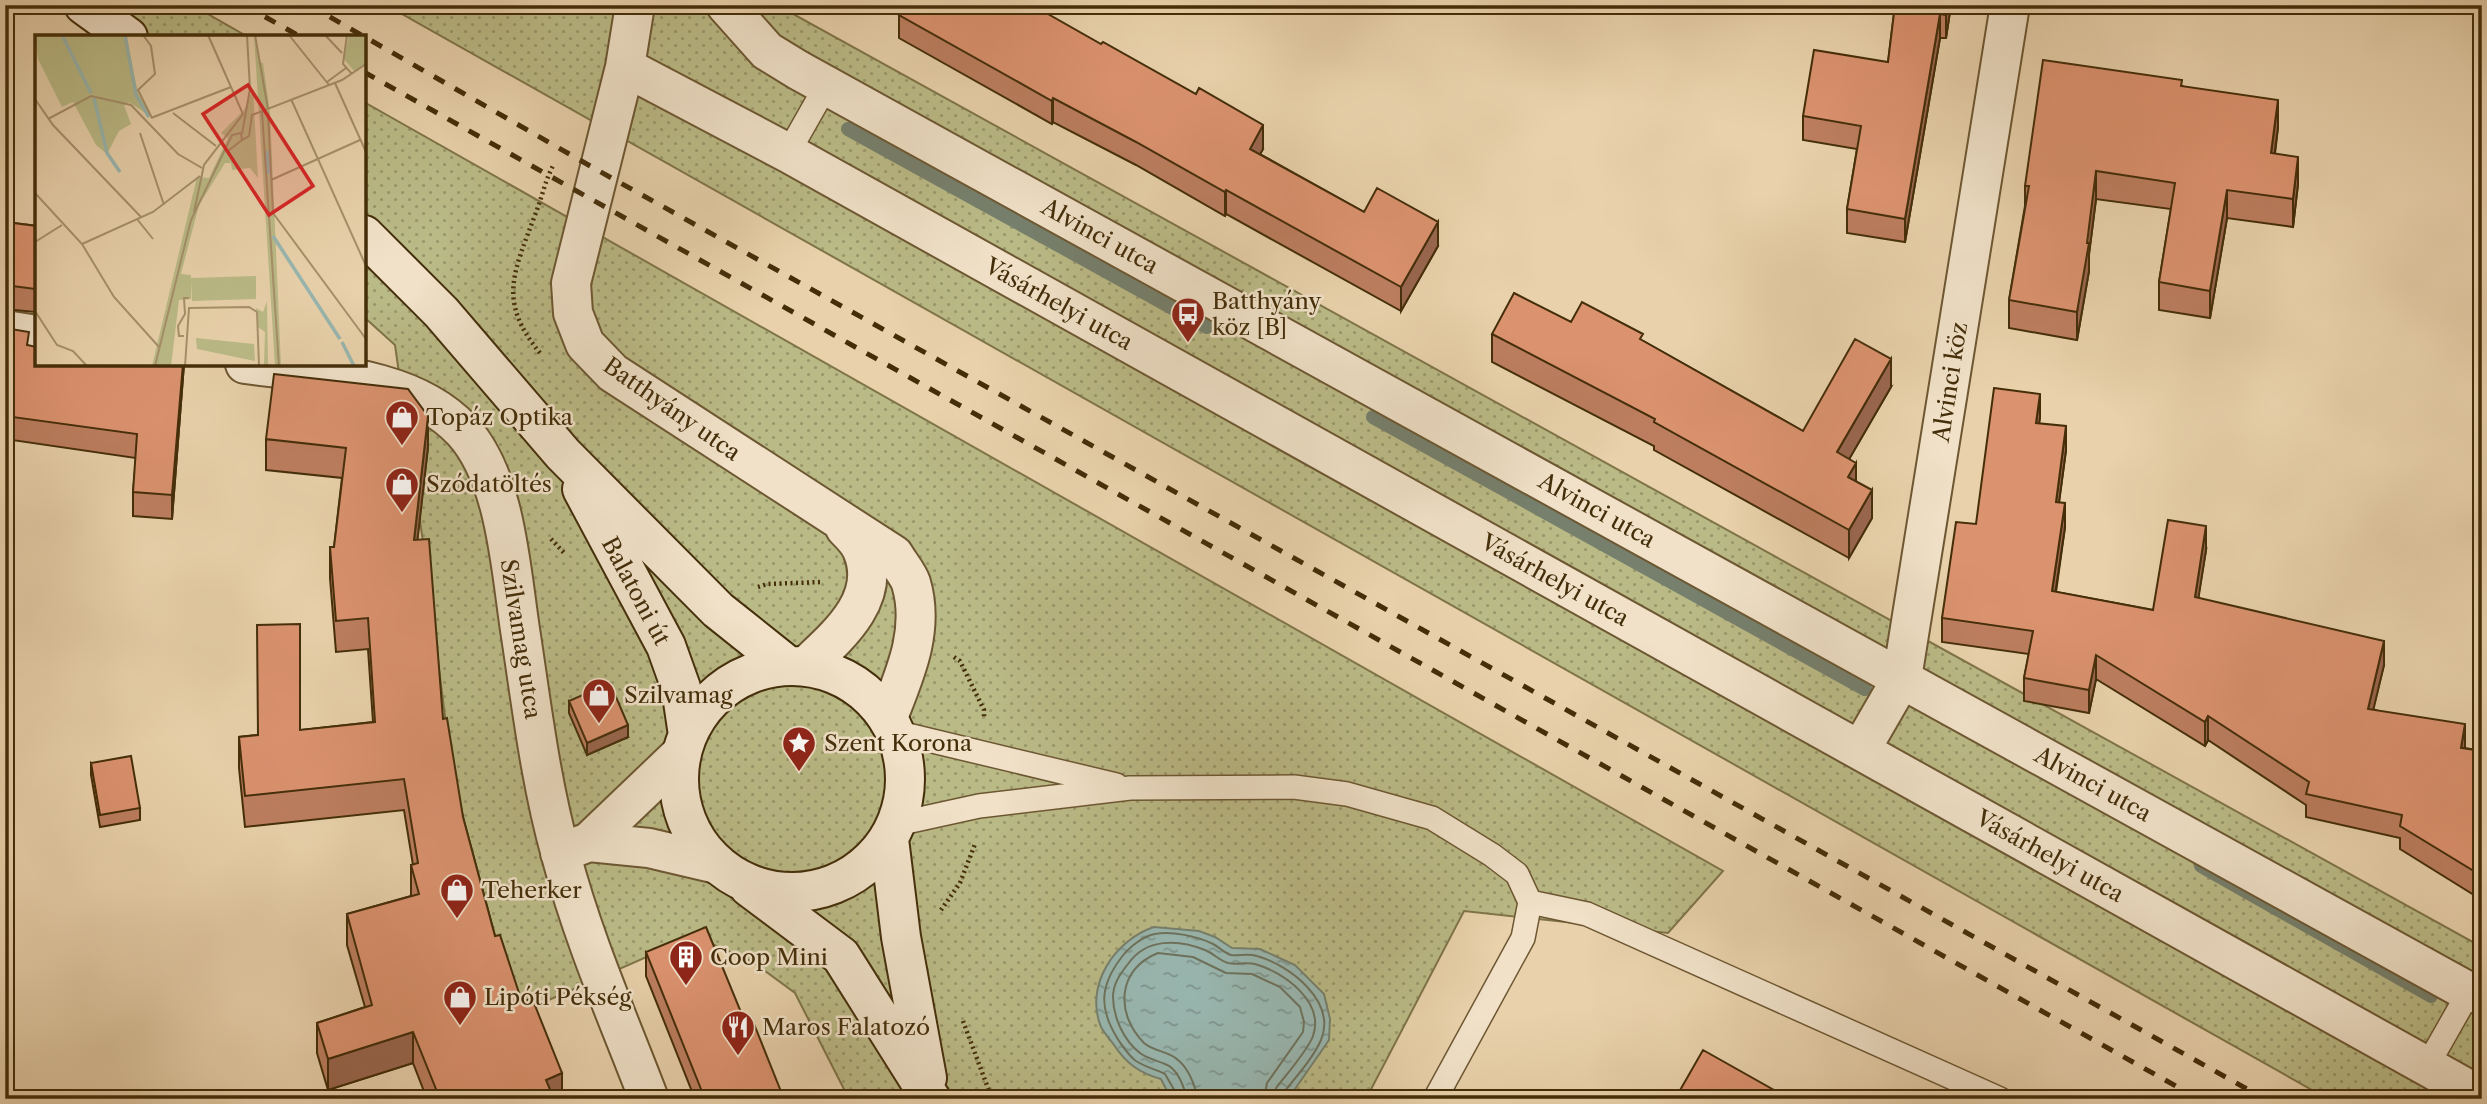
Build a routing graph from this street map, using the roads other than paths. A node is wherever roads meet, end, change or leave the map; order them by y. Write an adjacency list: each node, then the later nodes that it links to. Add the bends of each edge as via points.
1 (84, 5): 5 (street)
2 (635, 5): 6 (street, Batthyány utca)
3 (726, 5): 7 (street, Alvinci utca, via 767,51)
4 (2010, 5): 16 (street, Alvinci köz)
5 (125, 35)
6 (625, 67): 8 (street, Vásárhelyi utca); 14 (street, Batthyány utca, via 571,283 572,313 585,344 613,373)
7 (826, 86): 8 (lane); 16 (street, Alvinci utca)
8 (788, 153): 19 (street, Vásárhelyi utca)
9 (366, 237): 13 (street, Balatoni út, via 441,312)
10 (5, 330): 11 (street)
11 (35, 335)
12 (258, 366): 22 (street, Szilvamag utca, via 393,387 445,414 484,458 499,506 542,769)
13 (563, 454): 15 (street, Balatoni út, via 718,610); 18 (street, Balatoni út, via 666,646 681,688)
14 (842, 523): 15 (street, Batthyány utca, via 862,547 869,571 866,594 839,635); 17 (street, Batthyány utca, via 894,555 911,582 916,627)
15 (797, 666): 17 (street, via 830,672 853,683); 18 (street, via 755,672 727,686 704,708)
16 (1902, 678): 19 (street, Alvinci köz); 25 (street, Alvinci utca)
17 (892, 724): 20 (lane); 21 (street, via 905,762 905,793)
18 (684, 745): 22 (street); 23 (street, via 679,784 684,814 697,841)
19 (1861, 749): 26 (street, Vásárhelyi utca)
20 (1130, 788): 21 (lane, via 979,806); 24 (lane, via 1294,787 1385,804 1432,818 1492,855 1517,874)
21 (893, 831): 23 (street, via 867,864 839,882 807,892 774,891); 28 (street, via 901,937)
22 (575, 848): 23 (street, via 649,848); 29 (street, Szilvamag utca, via 583,928)
23 (729, 873): 28 (street, via 841,956)
24 (1530, 902): 30 (lane, via 1523,938); 31 (lane, via 1587,914)
25 (2475, 994): 26 (lane)
26 (2427, 1066): 27 (street, Vásárhelyi utca)
27 (2482, 1097)
28 (931, 1098)
29 (649, 1099)
30 (1435, 1099)
31 (2000, 1099)

